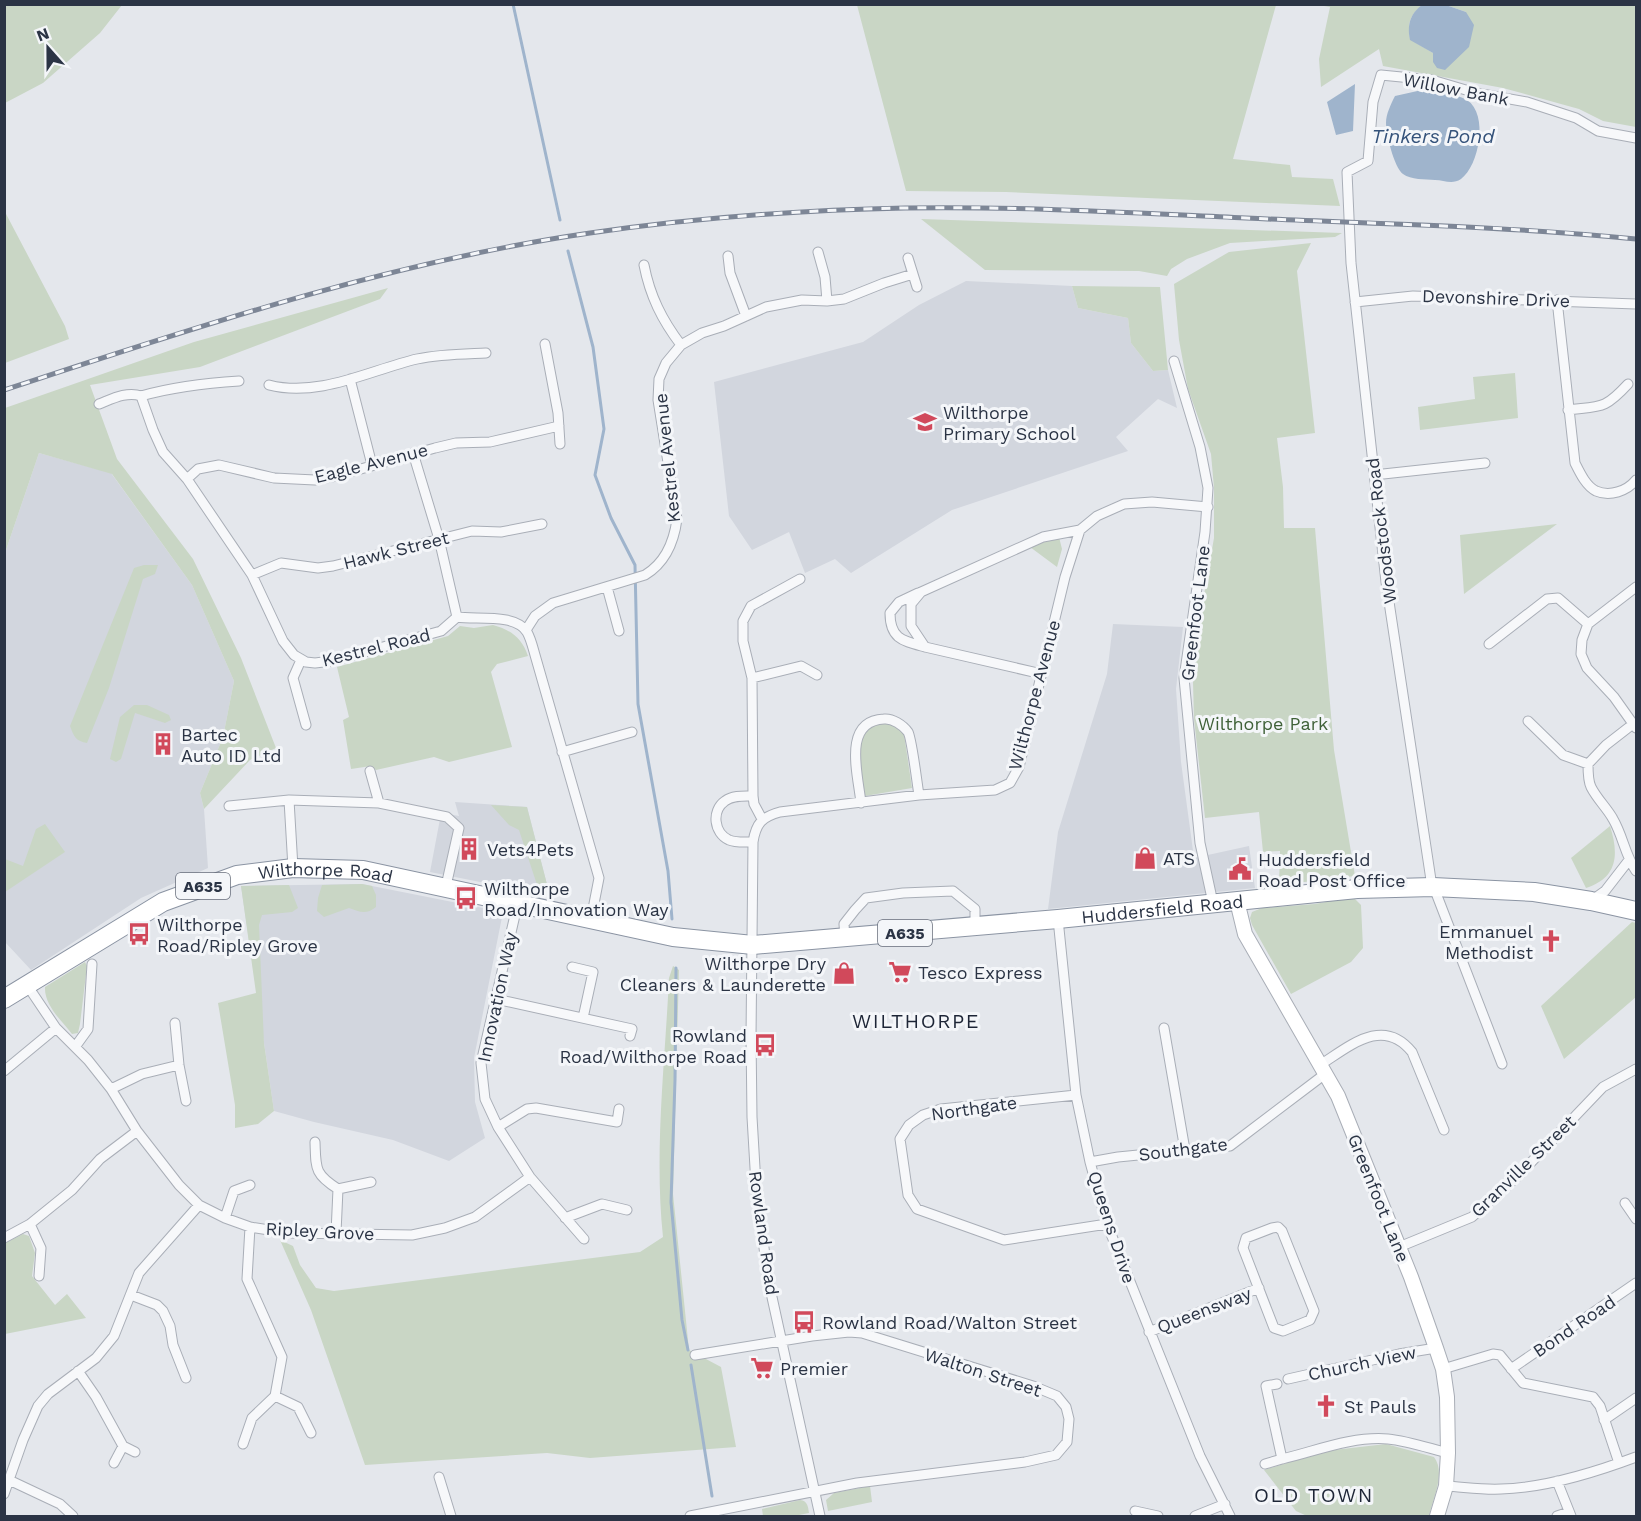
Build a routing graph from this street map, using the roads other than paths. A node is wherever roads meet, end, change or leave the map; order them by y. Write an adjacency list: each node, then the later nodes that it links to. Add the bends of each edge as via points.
1 (1636, 138): 2 (street, Willow Bank, via 1598,131 1576,118 1527,102 1431,80 1381,75 1373,102 1368,161)
2 (1347, 172): 11 (street, Woodstock Road)
3 (818, 252): 10 (street)
4 (728, 256): 13 (street)
5 (908, 258): 7 (street)
6 (644, 265): 15 (street, via 655,305)
7 (914, 274): 8 (street); 10 (street, Kestrel Avenue, via 844,299)
8 (917, 287)
9 (1557, 300): 11 (street, Devonshire Drive, via 1413,296); 12 (street, Devonshire Drive); 24 (street)
10 (827, 301): 13 (street, Kestrel Avenue, via 783,303)
11 (1355, 302): 30 (street, Woodstock Road)
12 (1636, 304)
13 (746, 316): 15 (street, Kestrel Avenue)
14 (545, 344): 25 (street)
15 (681, 345): 40 (street, Kestrel Avenue, via 659,379 658,400 677,519 675,530 662,561 645,575)
16 (486, 353): 18 (street, via 416,359)
17 (1174, 362): 33 (street, Greenfoot Lane, via 1206,472)
18 (350, 380): 21 (street, via 295,389); 29 (street)
19 (239, 381): 22 (street, via 160,390)
20 (1628, 384): 24 (street, via 1605,406)
21 (269, 385)
22 (141, 396): 23 (street, via 134,393); 31 (street, Kestrel Road, via 163,452)
23 (99, 404)
24 (1568, 410): 32 (street, via 1575,464 1583,478 1596,491 1615,493 1630,488)
25 (559, 426): 26 (street); 27 (street, Eagle Avenue, via 501,440 456,443)
26 (560, 444)
27 (413, 453): 29 (street, Eagle Avenue); 36 (street)
28 (1485, 463): 30 (street)
29 (372, 465): 31 (street, Eagle Avenue, via 315,480 274,478 219,465 198,469)
30 (1374, 475): 73 (street, Woodstock Road, via 1386,582)
31 (187, 479): 37 (street, Kestrel Road)
32 (1636, 480)
33 (1208, 507): 35 (street, via 1124,504 1097,516); 77 (street, Greenfoot Lane, via 1184,678 1200,843)
34 (542, 524): 36 (street, Hawk Street, via 501,532 472,531)
35 (1080, 530): 41 (street, via 1043,537); 49 (street, Wilthorpe Avenue)
36 (439, 539): 37 (street, Hawk Street, via 333,566 281,563); 42 (street)
37 (252, 575): 48 (street, Kestrel Road, via 283,641)
38 (800, 579): 51 (street, via 750,606 743,621 743,641)
39 (1636, 586): 43 (street)
40 (607, 587): 44 (street, Kestrel Avenue, via 553,603 535,616); 45 (street)
41 (921, 592): 47 (street, via 911,604 911,626); 47 (street, via 899,602 890,613 890,623 901,640)
42 (457, 617): 44 (street, via 499,618); 48 (street, Kestrel Road, via 441,631 332,661)
43 (1588, 624): 46 (street, via 1553,597); 56 (street, via 1581,654 1587,668)
44 (526, 630): 58 (street)
45 (619, 631)
46 (1489, 644)
47 (925, 646): 49 (street)
48 (301, 660): 53 (street, via 293,678)
49 (1042, 674): 61 (street, Wilthorpe Avenue, via 1019,767 1010,783 996,790)
50 (817, 675): 51 (street, via 801,666)
51 (752, 678): 62 (street)
52 (310, 698): 53 (street)
53 (300, 701): 55 (street)
54 (1528, 721): 59 (street, via 1563,754)
55 (306, 725)
56 (1635, 726): 59 (street, via 1606,745)
57 (632, 732): 58 (street)
58 (562, 752): 79 (street, via 599,878)
59 (1588, 764): 69 (street, via 1590,786 1613,819)
60 (370, 771): 64 (street)
61 (919, 795): 65 (street, Wilthorpe Avenue); 65 (street, via 908,732 888,718 873,720 861,729 855,741)
62 (753, 796): 67 (street); 68 (street, via 726,800 716,820 728,839)
63 (289, 800): 64 (street); 66 (street); 70 (street)
64 (379, 803): 72 (street, via 447,817 459,828)
65 (861, 803): 67 (street, Wilthorpe Avenue, via 780,812)
66 (229, 806)
67 (762, 819): 68 (street)
68 (753, 842): 84 (street)
69 (1629, 860): 71 (street); 75 (street, via 1605,891)
70 (293, 868): 72 (highway, Wilthorpe Road / A635, via 363,870); 87 (highway, Wilthorpe Road / A635, via 237,875 163,902)
71 (1636, 871)
72 (446, 886): 76 (highway, Wilthorpe Road / A635)
73 (1433, 887): 74 (highway, Huddersfield Road / A635, via 1357,889); 75 (highway, Huddersfield Road / A635, via 1534,892); 96 (street, Woodstock Road)
74 (1238, 901): 77 (highway, Huddersfield Road / A635); 99 (street, Greenfoot Lane, via 1245,934)
75 (1591, 901): 78 (highway, Huddersfield Road / A635)
76 (518, 902): 79 (highway, Wilthorpe Road / A635); 89 (street, Innovation Way)
77 (1213, 903): 80 (highway, Huddersfield Road / A635)
78 (1636, 911)
79 (591, 919): 82 (highway, Wilthorpe Road / A635)
80 (1058, 919): 81 (highway, Huddersfield Road / A635); 102 (street, Queens Drive)
81 (975, 925): 83 (highway, Huddersfield Road / A635); 83 (street, via 975,909 953,891 903,893 867,898 844,924)
82 (673, 937): 84 (highway, Huddersfield Road / A635)
83 (845, 938): 84 (highway, Huddersfield Road / A635)
84 (753, 945): 135 (street, Rowland Road, via 753,1150 766,1267)
85 (92, 964): 95 (street, via 88,1029)
86 (572, 967): 90 (street, via 593,972)
87 (27, 984): 88 (highway, Wilthorpe Road / A635); 92 (street, Ripley Grove)
88 (4, 999)
89 (496, 999): 90 (street); 105 (street, Innovation Way, via 481,1063 485,1099)
90 (583, 1018): 94 (street, via 632,1029)
91 (175, 1023): 97 (street)
92 (56, 1028): 95 (street, Ripley Grove); 100 (street)
93 (1164, 1028): 109 (street)
94 (630, 1036)
95 (75, 1047): 101 (street, Ripley Grove)
96 (1502, 1064)
97 (180, 1065): 101 (street, via 142,1074); 103 (street)
98 (1636, 1069): 127 (street, Granville Street, via 1603,1088 1519,1175 1472,1217)
99 (1323, 1070): 106 (street, Southgate, via 1348,1047 1370,1036 1393,1036 1412,1052); 109 (street, Southgate, via 1230,1146); 127 (street, Greenfoot Lane, via 1338,1096)
100 (4, 1071)
101 (111, 1089): 107 (street, Ripley Grove)
102 (1076, 1095): 110 (street, Queens Drive); 122 (street, Northgate, via 941,1109 923,1115 909,1125 900,1139 908,1195 917,1209 1004,1240)
103 (186, 1101)
104 (619, 1109): 105 (street, via 617,1122 527,1108)
105 (498, 1127): 111 (street, Innovation Way)
106 (1444, 1130)
107 (137, 1131): 116 (street, Ripley Grove); 121 (street, via 100,1159 72,1190)
108 (315, 1142): 114 (street, via 318,1174)
109 (1185, 1150): 110 (street, Southgate)
110 (1090, 1162): 122 (street, Queens Drive)
111 (530, 1177): 119 (street, Innovation Way); 124 (street, Ripley Grove, via 475,1217 446,1228 412,1235)
112 (370, 1182): 114 (street)
113 (250, 1185): 118 (street, via 234,1191)
114 (338, 1189): 124 (street)
115 (1625, 1203): 120 (street)
116 (199, 1205): 118 (street, Ripley Grove); 133 (street, via 139,1273)
117 (627, 1210): 119 (street, via 602,1204)
118 (225, 1218): 123 (street, Ripley Grove)
119 (565, 1218): 126 (street, Innovation Way)
120 (1636, 1220)
121 (30, 1224): 125 (street); 128 (street, via 41,1248)
122 (1107, 1224): 134 (street, Queens Drive)
123 (250, 1227): 124 (street, Ripley Grove, via 288,1233); 144 (street, via 247,1279 282,1357)
124 (336, 1233)
125 (4, 1238)
126 (584, 1239)
127 (1399, 1246): 136 (street, Greenfoot Lane)
128 (40, 1255): 129 (street); 130 (street)
129 (52, 1256)
130 (39, 1276)
131 (1636, 1283): 138 (street, Bond Road)
132 (1259, 1288): 132 (street, Queensway, via 1243,1248 1246,1238 1278,1227 1314,1311 1310,1320 1283,1331 1274,1328); 134 (street, Queensway)
133 (131, 1295): 140 (street, via 114,1336 96,1358); 141 (street, via 163,1311)
134 (1149, 1332): 163 (street, Queens Drive, via 1200,1456)
135 (781, 1341): 137 (street, Walton Street); 161 (street, Rowland Road); 161 (street, Walton Street, via 862,1333 1057,1396 1069,1419 1067,1442 1056,1455)
136 (1436, 1348): 139 (street, Greenfoot Lane); 142 (street, Church View)
137 (695, 1355)
138 (1511, 1369): 139 (street, via 1500,1355 1493,1354); 146 (street, via 1523,1383 1593,1397)
139 (1443, 1370): 151 (street, Greenfoot Lane)
140 (78, 1371): 149 (street); 158 (street, via 38,1406)
141 (186, 1378)
142 (1288, 1379)
143 (1276, 1384): 153 (street, via 1266,1386)
144 (275, 1396): 147 (street, via 298,1407); 148 (street, via 252,1418)
145 (1636, 1398): 146 (street)
146 (1604, 1420): 155 (street)
147 (311, 1433)
148 (243, 1444)
149 (123, 1446): 150 (street); 154 (street)
150 (135, 1452)
151 (1448, 1453): 153 (street, via 1388,1439 1324,1447); 160 (street, Greenfoot Lane)
152 (1636, 1457): 155 (street)
153 (1282, 1459): 156 (street)
154 (114, 1463)
155 (1619, 1463): 159 (street)
156 (1265, 1464)
157 (439, 1477): 167 (street)
158 (9, 1480): 162 (street); 166 (street, via 60,1504)
159 (1557, 1480): 160 (street, via 1502,1489); 165 (street)
160 (1446, 1486): 173 (street, Greenfoot Lane)
161 (814, 1490): 168 (street, Walton Street); 169 (street, Rowland Road)
162 (4, 1494)
163 (1225, 1504): 171 (street); 172 (street, Queens Drive)
164 (1136, 1511): 170 (street)
165 (1570, 1514): 174 (street)
166 (74, 1516)
167 (451, 1516)
168 (690, 1516)
169 (820, 1516)
170 (1158, 1516)
171 (1195, 1516)
172 (1230, 1516)
173 (1437, 1516)
174 (1557, 1516)

